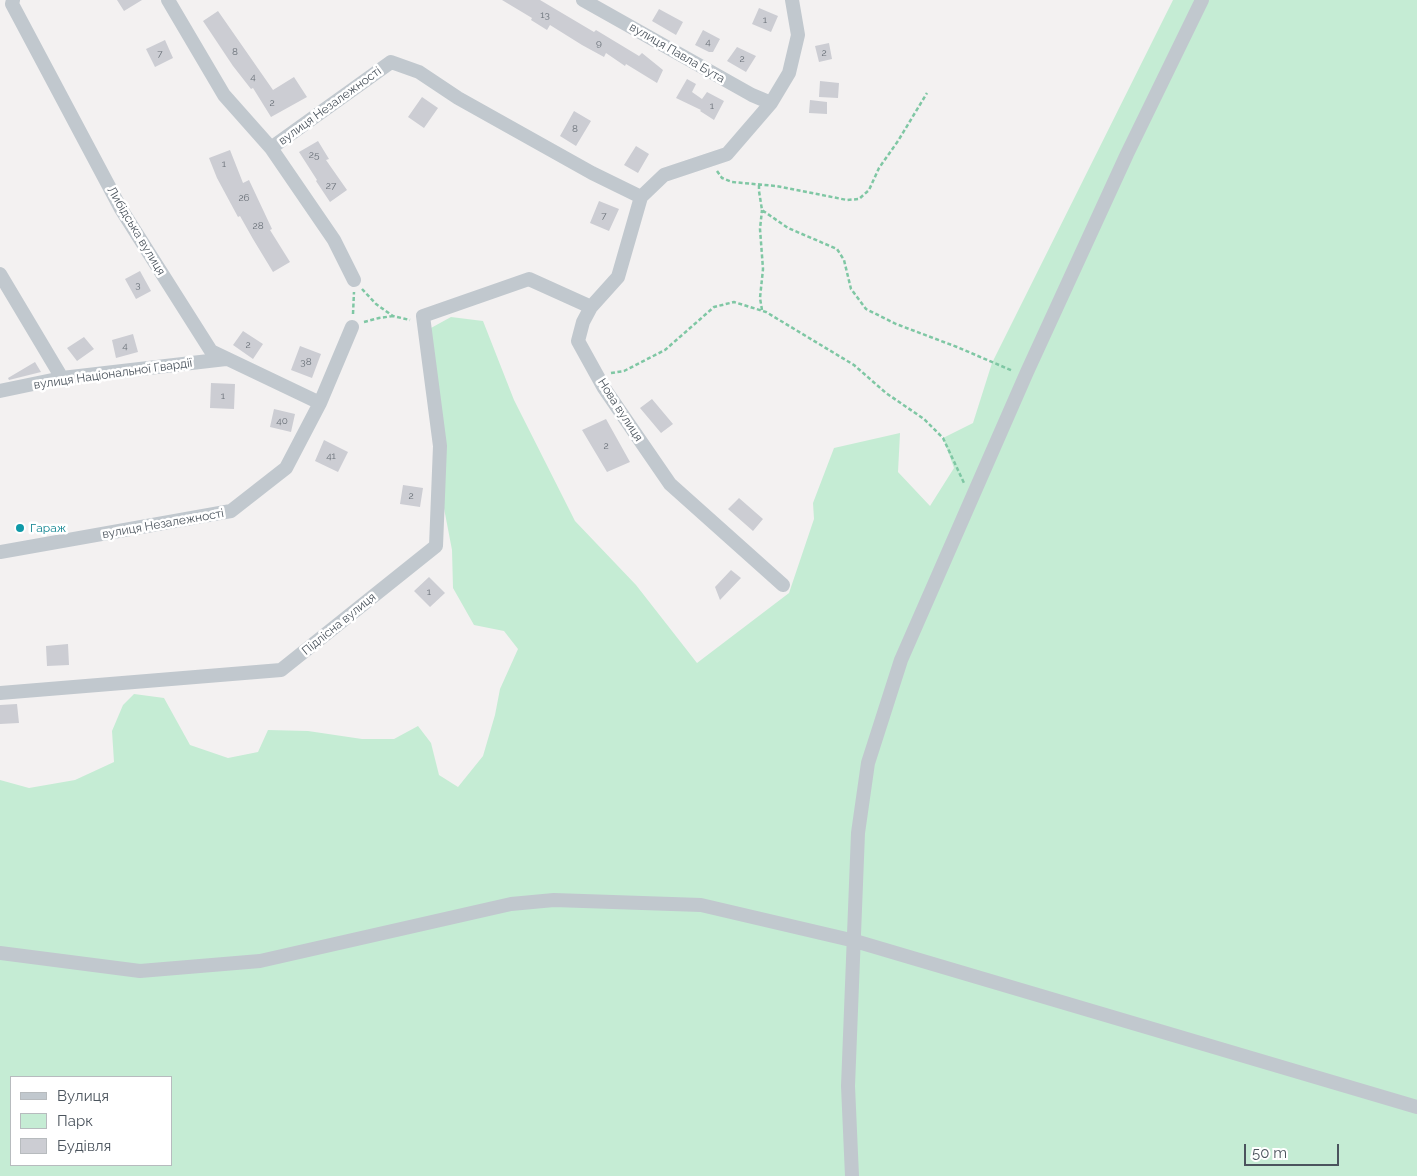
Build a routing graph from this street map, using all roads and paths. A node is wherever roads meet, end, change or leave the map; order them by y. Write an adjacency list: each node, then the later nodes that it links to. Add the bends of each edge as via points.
1 (13, 0): 20 (street, Либідська вулиця, via 12,4 121,209 211,351)
2 (168, 0): 8 (street, via 224,95)
3 (583, 0): 7 (street, вулиця Павла Бута)
4 (792, 0): 7 (street, via 798,35 789,73)
5 (1202, 0): 22 (street)
6 (926, 93): 10 (path, via 879,168 869,190 859,199 847,200)
7 (771, 104): 9 (street, via 727,154)
8 (271, 148): 11 (street, вулиця Незалежності, via 391,62 420,72 466,103); 14 (street, вулиця Незалежності, via 334,240)
9 (717, 157): 10 (path, via 717,170 727,182); 11 (street, via 664,175)
10 (759, 185): 12 (path)
11 (641, 197): 15 (street, Нова вулиця, via 618,277)
12 (762, 210): 16 (path); 22 (path, via 788,228 837,249 844,260 851,289 866,309)
13 (0, 274): 23 (street)
14 (354, 280): 17 (path, via 376,304); 19 (path)
15 (591, 307): 18 (street, via 529,279); 21 (street, Нова вулиця, via 578,341)
16 (762, 311): 21 (path, via 734,302 714,307 665,350 624,371); 26 (path, via 854,365 924,419 943,438)
17 (393, 316): 18 (path, via 412,320); 19 (path)
18 (423, 316): 29 (street, Підлісна вулиця, via 440,446 436,546 281,670)
19 (352, 327): 25 (street, вулиця Незалежності)
20 (226, 359): 23 (street, вулиця Національної Гвардії); 25 (street, Либідська вулиця)
21 (597, 376): 28 (street, Нова вулиця, via 670,484)
22 (1025, 376): 26 (street)
23 (62, 378): 24 (street, вулиця Національної Гвардії)
24 (0, 391)
25 (320, 403): 27 (street, вулиця Незалежності, via 286,468 232,511)
26 (971, 500): 30 (street, via 902,660 868,763 858,833)
27 (0, 552)
28 (783, 585)
29 (0, 693)
30 (855, 942): 31 (street, via 701,905 554,900 511,904 260,960 140,971); 32 (street); 33 (street, via 848,1086)
31 (0, 953)
32 (1417, 1107)
33 (852, 1176)

